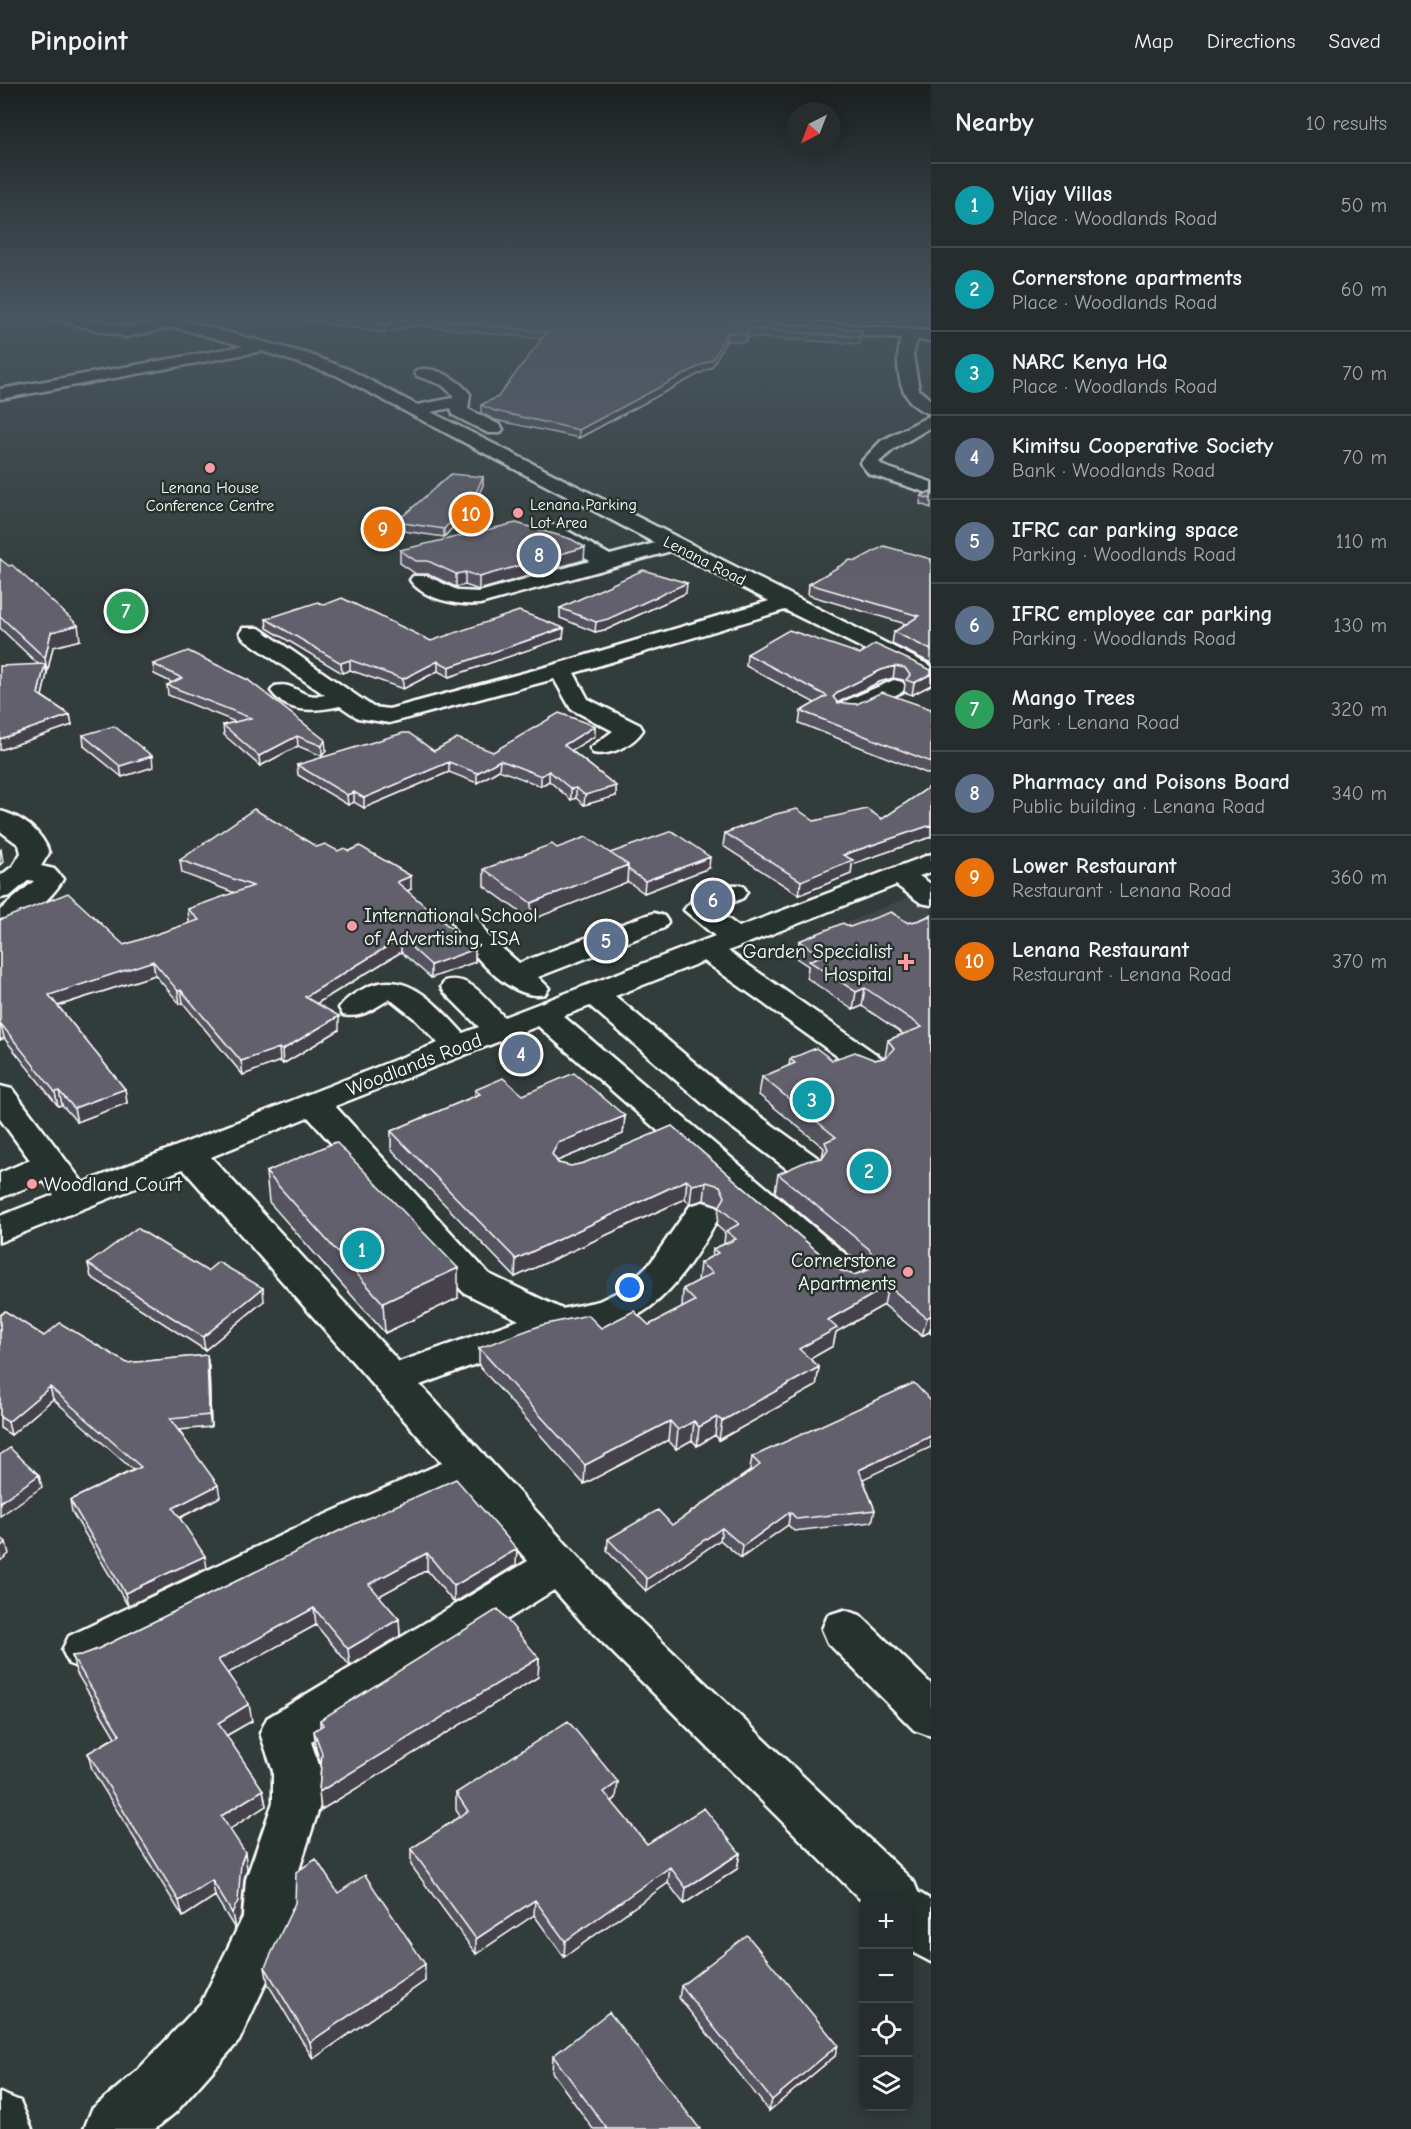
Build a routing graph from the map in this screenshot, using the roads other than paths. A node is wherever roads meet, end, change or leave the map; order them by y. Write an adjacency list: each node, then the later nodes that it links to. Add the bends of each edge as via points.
1 (416, 410): 7 (street, Lenana Road)
2 (459, 410): 4 (street)
3 (931, 420): 5 (street, via 869,462 876,470)
4 (506, 434)
5 (927, 486)
6 (550, 529): 8 (street)
7 (674, 544): 8 (street); 10 (street, Lenana Road)
8 (607, 562): 9 (street, via 471,599 442,593)
9 (420, 580)
10 (788, 602): 12 (street); 13 (street, Lenana Road)
11 (251, 633): 15 (street)
12 (561, 670): 15 (street, via 390,716 366,713); 18 (street, via 579,704 631,730)
13 (931, 675)
14 (283, 691): 15 (street, via 294,702 305,705)
15 (344, 698)
16 (910, 705): 17 (street, via 886,690)
17 (846, 709)
18 (602, 748)
19 (0, 819): 21 (street, via 32,841 35,853)
20 (931, 862): 22 (street, Woodlands Road)
21 (24, 871): 23 (street); 26 (street, via 49,879)
22 (899, 875): 25 (street); 29 (street, Woodlands Road)
23 (0, 890)
24 (733, 892): 29 (street, via 698,910)
25 (931, 897)
26 (5, 920)
27 (465, 920): 31 (street, via 471,934 498,964)
28 (654, 922): 31 (street)
29 (736, 938): 30 (street, Woodlands Road)
30 (707, 950): 33 (street, Woodlands Road); 37 (street)
31 (515, 975): 35 (street)
32 (456, 987): 35 (street)
33 (594, 994): 35 (street, Woodlands Road); 43 (street, via 734,1113)
34 (354, 1008): 36 (street, via 388,990 396,990 410,998)
35 (531, 1018): 36 (street, Woodlands Road); 40 (street, via 646,1132); 48 (street)
36 (458, 1047): 39 (street, Woodlands Road)
37 (872, 1066)
38 (0, 1096): 42 (street)
39 (314, 1103): 41 (street, Woodlands Road); 49 (street, via 476,1283)
40 (645, 1140)
41 (189, 1154): 45 (street, Woodlands Road); 50 (street)
42 (50, 1165): 44 (street); 45 (street)
43 (806, 1166)
44 (0, 1186)
45 (75, 1198): 47 (street, Woodlands Road)
46 (703, 1214): 49 (street, via 656,1281 633,1300 604,1314)
47 (0, 1230)
48 (849, 1278)
49 (557, 1323): 50 (street, via 507,1337)
50 (392, 1380): 51 (street)
51 (472, 1468): 52 (street); 54 (street, via 326,1533)
52 (559, 1564): 56 (street, via 598,1609); 61 (street, via 284,1733 297,1771 297,1802 271,1879 269,1920 220,2022 156,2091)
53 (844, 1629): 55 (street)
54 (85, 1650)
55 (931, 1715)
56 (892, 1895)
57 (913, 1917): 58 (street)
58 (931, 1936)
59 (0, 2121): 60 (street)
60 (4, 2129)
61 (112, 2129)

